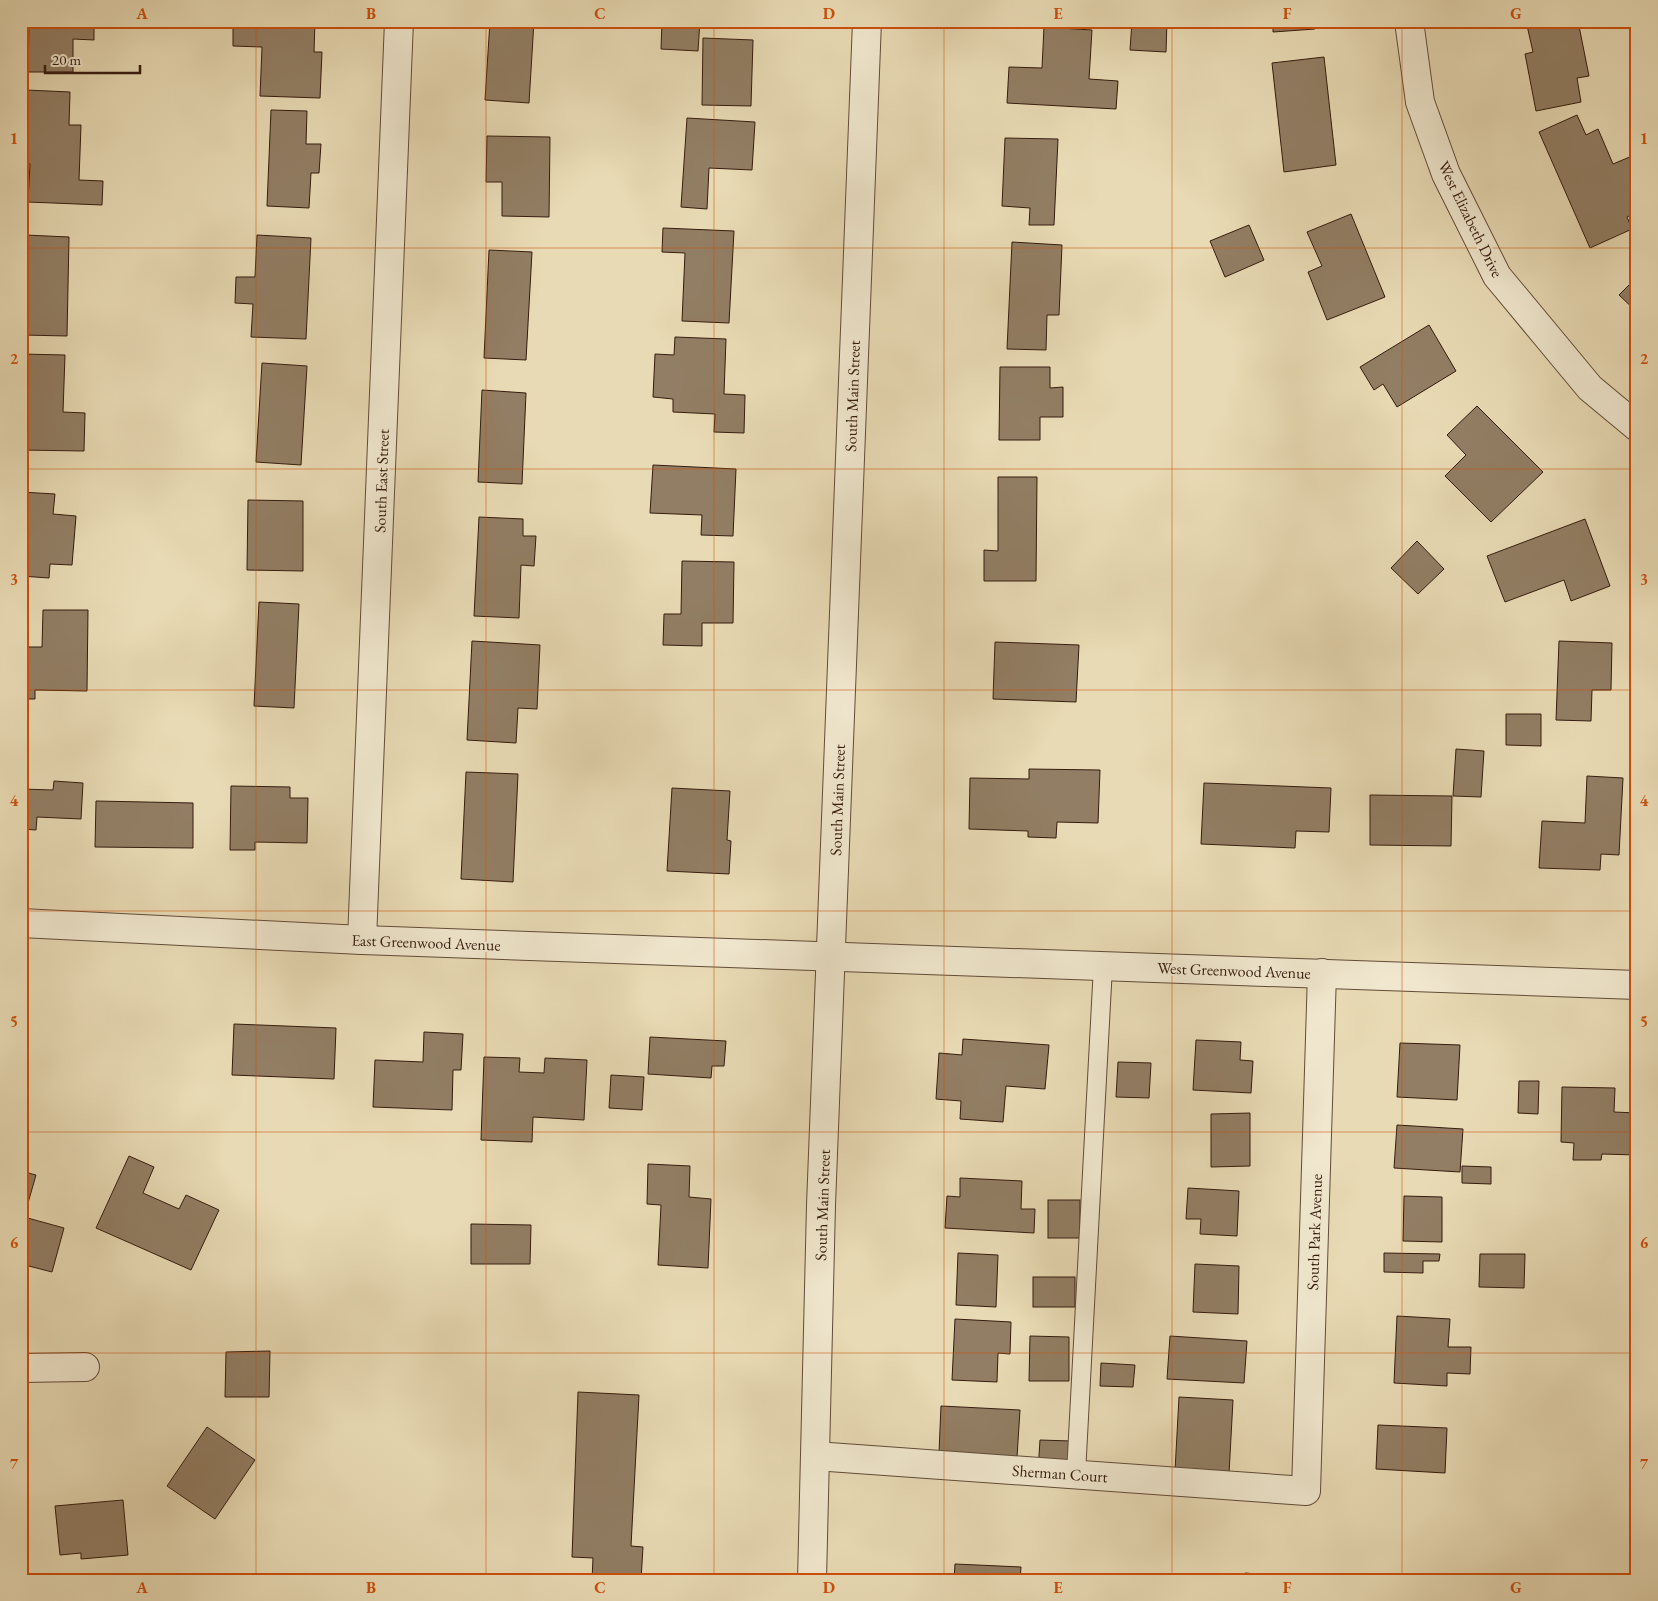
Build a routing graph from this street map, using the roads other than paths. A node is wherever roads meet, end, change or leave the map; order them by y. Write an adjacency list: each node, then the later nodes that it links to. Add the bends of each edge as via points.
1 (399, 21): 6 (street, South East Street)
2 (866, 21): 7 (street, South Main Street)
3 (1409, 21): 4 (street, West Elizabeth Drive, via 1420,102 1446,174 1497,276 1590,388)
4 (1637, 427)
5 (21, 923): 6 (street, East Greenwood Avenue)
6 (362, 940): 7 (street, East Greenwood Avenue)
7 (831, 957): 8 (street, West Greenwood Avenue); 13 (street, South Main Street)
8 (1103, 966): 9 (street, West Greenwood Avenue); 14 (lane)
9 (1322, 973): 10 (street, West Greenwood Avenue); 15 (street, South Park Avenue)
10 (1637, 985)
11 (85, 1367): 12 (street)
12 (21, 1368)
13 (814, 1456): 14 (street, Sherman Court); 16 (street, South Main Street)
14 (1076, 1474): 15 (street, Sherman Court)
15 (1306, 1491)
16 (812, 1580)

